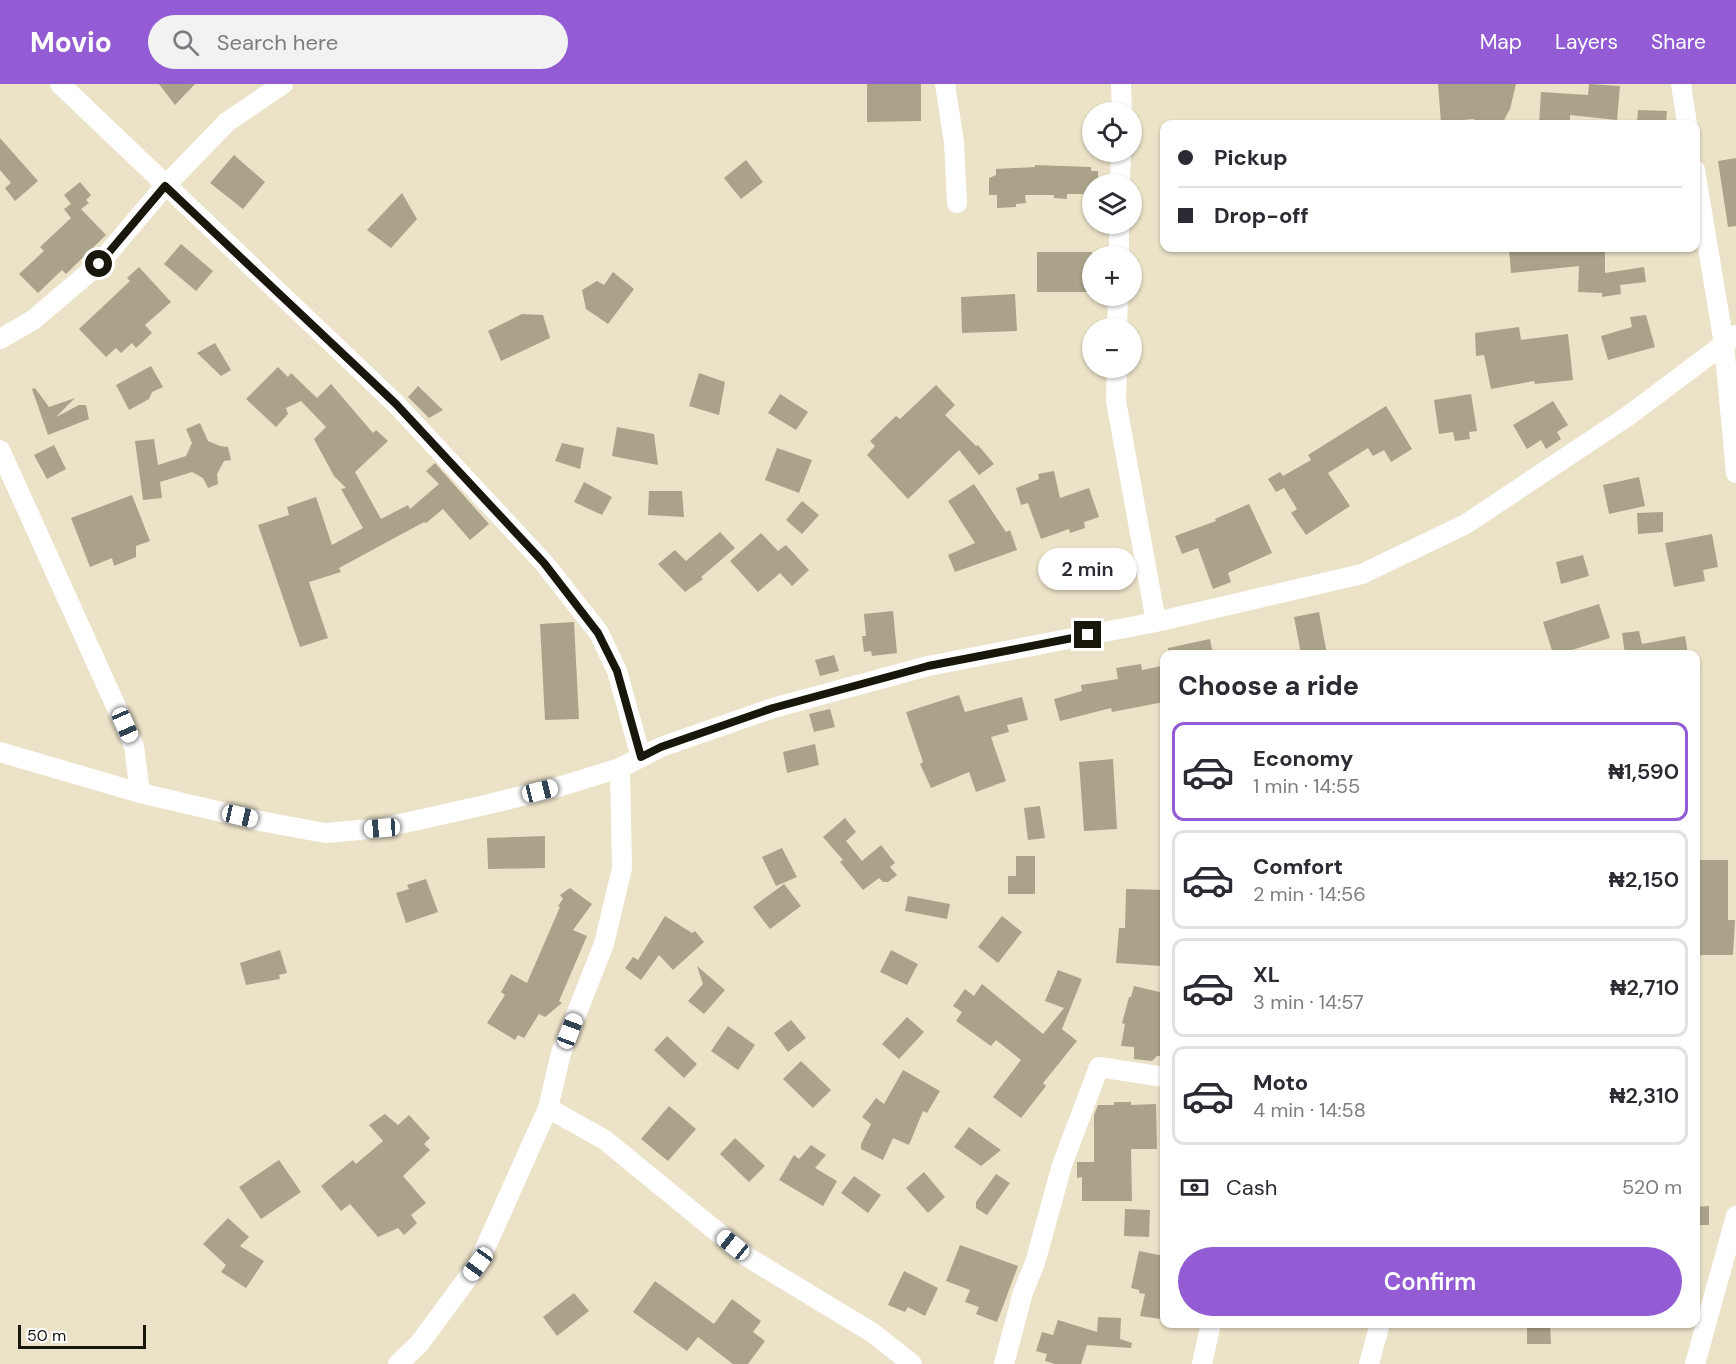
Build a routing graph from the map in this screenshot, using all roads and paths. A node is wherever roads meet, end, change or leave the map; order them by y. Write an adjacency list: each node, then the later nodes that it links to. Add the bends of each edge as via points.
1 (60, 84): 8 (street)
2 (283, 84): 8 (street, via 227,122)
3 (945, 84): 10 (street, via 954,142)
4 (1121, 84): 6 (street)
5 (1681, 84): 7 (street)
6 (1122, 102)
7 (1687, 120)
8 (165, 186): 11 (street, via 99,264 33,320); 18 (street, via 396,404 544,563 598,633 617,671)
9 (1700, 194): 12 (street)
10 (957, 203)
11 (0, 339)
12 (1730, 340): 15 (street); 16 (street, via 1628,416 1456,530 1362,574)
13 (1117, 378): 16 (street, via 1116,400)
14 (0, 450): 20 (street, via 134,746)
15 (1736, 473)
16 (1156, 622): 18 (street, via 928,666 773,708)
17 (0, 752): 20 (street)
18 (641, 757): 19 (street)
19 (620, 768): 20 (street, via 558,787 382,828 324,833); 22 (street, via 622,868 604,944 561,1053)
20 (140, 793)
21 (1160, 1076): 28 (street, via 1099,1067 1062,1165)
22 (548, 1108): 26 (street, via 478,1264 419,1344); 27 (street, via 605,1140 749,1258 873,1333)
23 (1736, 1216): 31 (street)
24 (1210, 1328): 29 (street)
25 (1379, 1328): 30 (street)
26 (398, 1364)
27 (912, 1364)
28 (1004, 1364)
29 (1202, 1364)
30 (1369, 1364)
31 (1695, 1364)

